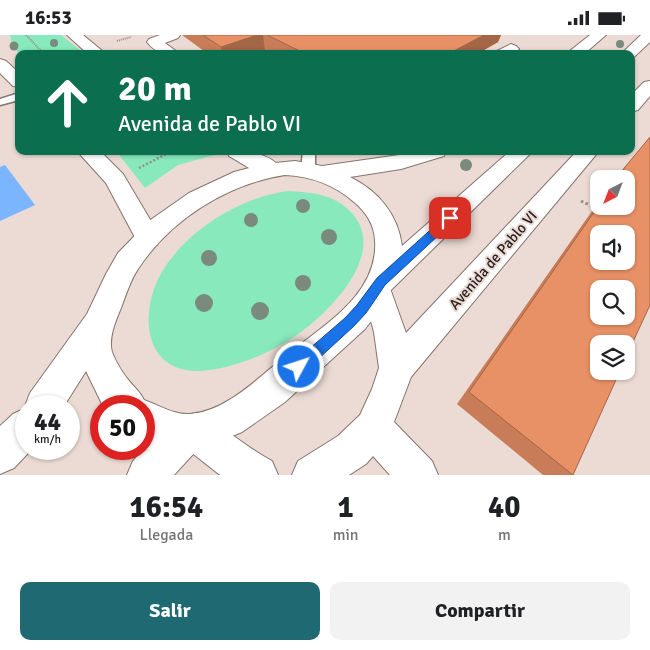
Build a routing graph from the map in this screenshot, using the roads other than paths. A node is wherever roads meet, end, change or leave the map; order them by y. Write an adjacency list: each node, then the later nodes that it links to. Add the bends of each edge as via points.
1 (74, 35): 5 (main road)
2 (174, 35): 6 (main road, via 154,42)
3 (599, 35): 7 (main road)
4 (650, 35): 8 (main road)
5 (93, 50)
6 (166, 50)
7 (579, 50)
8 (633, 50)
9 (0, 64): 10 (main road)
10 (15, 78)
11 (650, 86): 14 (main road)
12 (15, 97): 13 (lane)
13 (0, 102)
14 (635, 102)
15 (92, 155): 22 (main road, via 116,179)
16 (244, 155): 21 (main road)
17 (423, 155): 20 (main road, via 401,162)
18 (519, 155): 23 (main road)
19 (585, 155): 25 (main road, Avenida de Pablo VI)
20 (313, 165): 21 (main road); 23 (main road, via 360,193 385,221 388,258)
21 (271, 170): 22 (main road, via 203,195)
22 (148, 238): 24 (main road, via 129,260 113,287)
23 (379, 285): 25 (main road); 30 (main road, via 343,328 273,389 247,409)
24 (98, 324): 26 (main road); 27 (main road, via 96,352)
25 (396, 368): 29 (main road)
26 (50, 395)
27 (117, 395)
28 (155, 424): 30 (main road)
29 (373, 428): 35 (main road, via 352,450); 36 (main road)
30 (190, 432): 33 (main road); 34 (main road)
31 (15, 438): 32 (main road)
32 (0, 454)
33 (147, 475)
34 (258, 475)
35 (312, 475)
36 (418, 475)

